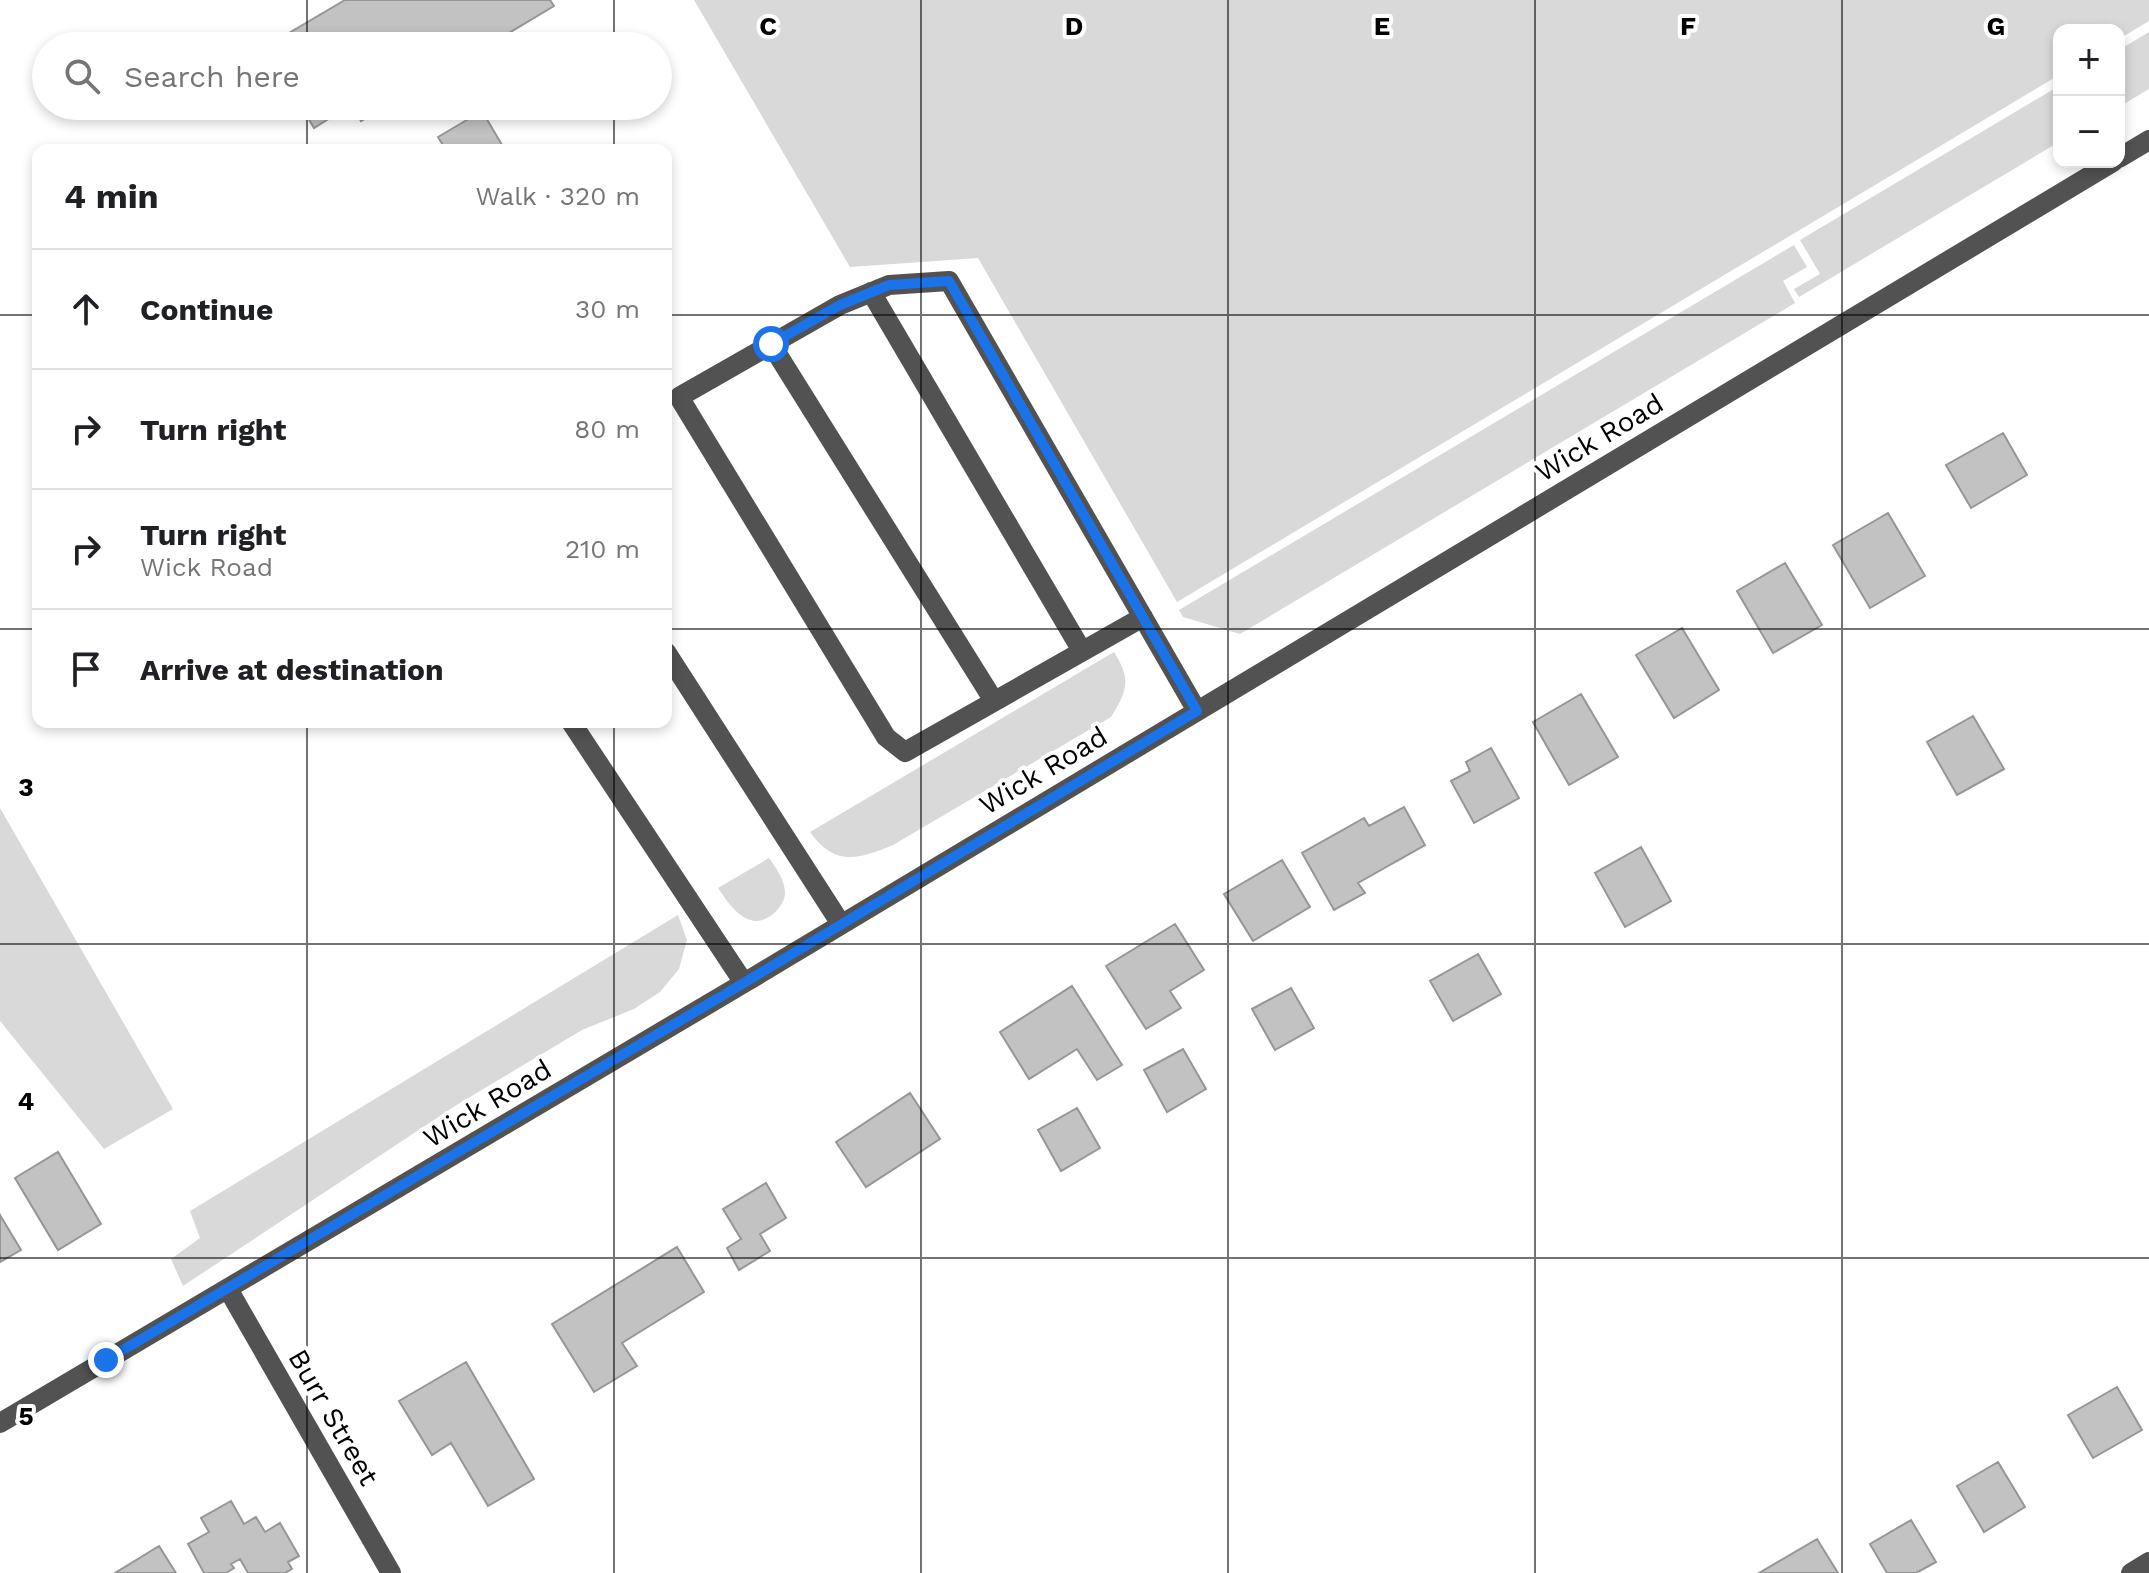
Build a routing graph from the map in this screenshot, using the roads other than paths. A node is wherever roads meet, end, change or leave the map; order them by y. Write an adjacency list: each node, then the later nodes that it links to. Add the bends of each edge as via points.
1 (2149, 140): 2 (street)
2 (2125, 154)
3 (2103, 168): 10 (street, Wick Road)
4 (871, 292): 5 (street); 6 (street, via 889,285 949,281); 7 (street)
5 (771, 344): 9 (street); 9 (street, via 679,397 886,737 905,752)
6 (1143, 617): 7 (street); 10 (street)
7 (1082, 651): 9 (street)
8 (672, 661): 12 (street)
9 (994, 701)
10 (1197, 711): 12 (street, Wick Road)
11 (575, 728): 13 (street)
12 (841, 924): 13 (street, Wick Road)
13 (744, 983): 14 (street, Wick Road)
14 (228, 1289): 15 (street, Wick Road); 17 (street, Burr Street)
15 (0, 1423)
16 (2149, 1562): 18 (street)
17 (391, 1573)
18 (2131, 1573)

